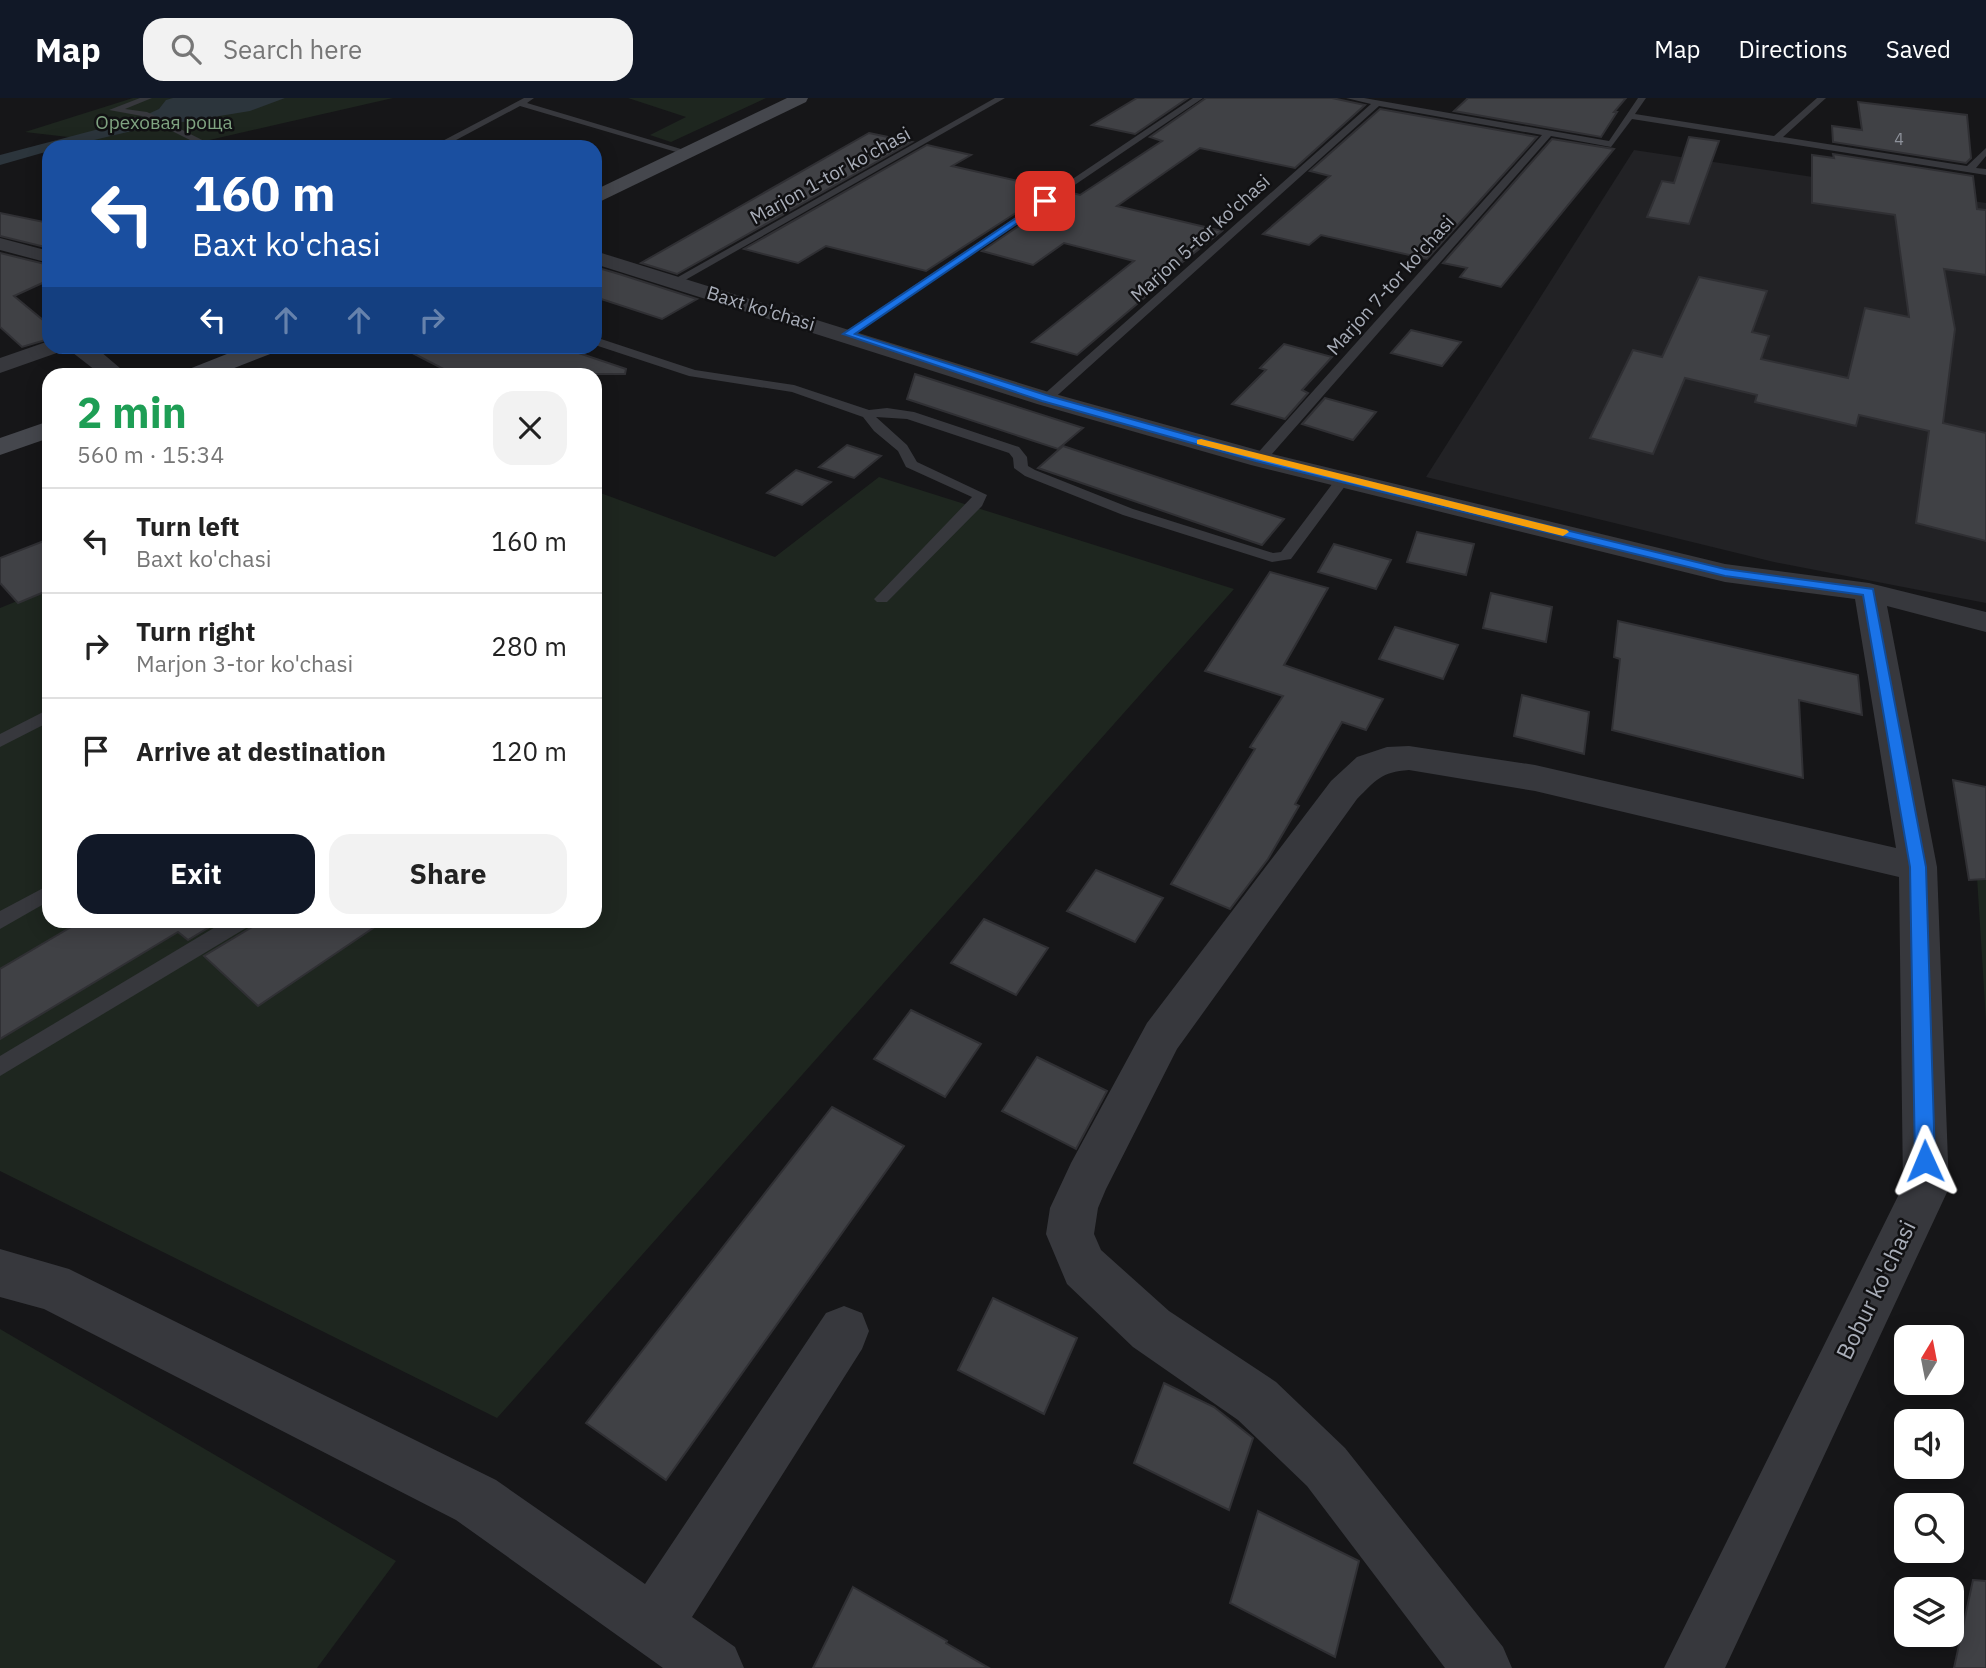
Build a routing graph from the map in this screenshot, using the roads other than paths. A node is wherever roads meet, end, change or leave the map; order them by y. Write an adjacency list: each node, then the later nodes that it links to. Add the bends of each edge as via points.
1 (148, 98): 14 (lane, via 113,110 144,114)
2 (531, 98): 9 (lane)
3 (800, 98): 17 (main road)
4 (1001, 98): 24 (lane, Marjon 1-tor ko'chasi)
5 (1199, 98): 25 (lane)
6 (1350, 98): 10 (lane)
7 (1642, 98): 11 (lane)
8 (1822, 98): 13 (lane)
9 (518, 103): 15 (lane); 17 (lane)
10 (1377, 103): 12 (lane, via 1435,109); 33 (lane, Marjon 5-tor ko'chasi)
11 (1630, 116): 12 (lane, via 1611,144); 13 (lane)
12 (1547, 135): 37 (lane, Marjon 7-tor ko'chasi)
13 (1776, 139): 18 (lane)
14 (198, 140)
15 (449, 140)
16 (1986, 151): 18 (lane)
17 (686, 152): 20 (main road)
18 (1969, 169): 19 (lane)
19 (1986, 172)
20 (602, 194)
21 (0, 244): 22 (street)
22 (42, 255)
23 (602, 259): 24 (street, Baxt ko'chasi)
24 (676, 281): 25 (street, Baxt ko'chasi)
25 (848, 334): 33 (street, Baxt ko'chasi)
26 (602, 343): 34 (lane, via 694,373 794,388)
27 (42, 352): 30 (street)
28 (89, 354): 31 (street)
29 (249, 354): 32 (main road)
30 (0, 366)
31 (107, 368)
32 (213, 368)
33 (1046, 399): 37 (street, Baxt ko'chasi)
34 (868, 414): 38 (lane, via 909,415 1014,450 1021,468 1030,473 1128,512 1272,558 1286,556); 40 (lane, via 873,424 906,449 911,464 980,495)
35 (42, 432): 36 (main road)
36 (0, 447)
37 (1260, 459): 38 (street, Baxt ko'chasi)
38 (1344, 478): 39 (street, Baxt ko'chasi, via 1725,573)
39 (1869, 592): 41 (street, Baxt ko'chasi); 44 (street, Bobur ko'chasi)
40 (882, 599)
41 (1986, 622)
42 (42, 719): 43 (lane)
43 (0, 741)
44 (1918, 867): 53 (street, via 1535,778 1409,758 1387,759 1369,766 1344,790 1162,1036 1074,1208 1070,1234 1084,1267 1151,1329 1257,1401 1326,1467); 54 (street, Bobur ko'chasi, via 1926,1188)
45 (42, 896): 46 (lane)
46 (0, 921)
47 (231, 928): 48 (lane)
48 (0, 1067)
49 (0, 1273): 51 (street, via 51,1286 476,1500)
50 (844, 1331): 51 (street)
51 (653, 1625): 52 (street)
52 (714, 1668)
53 (1482, 1668)
54 (1694, 1668)

